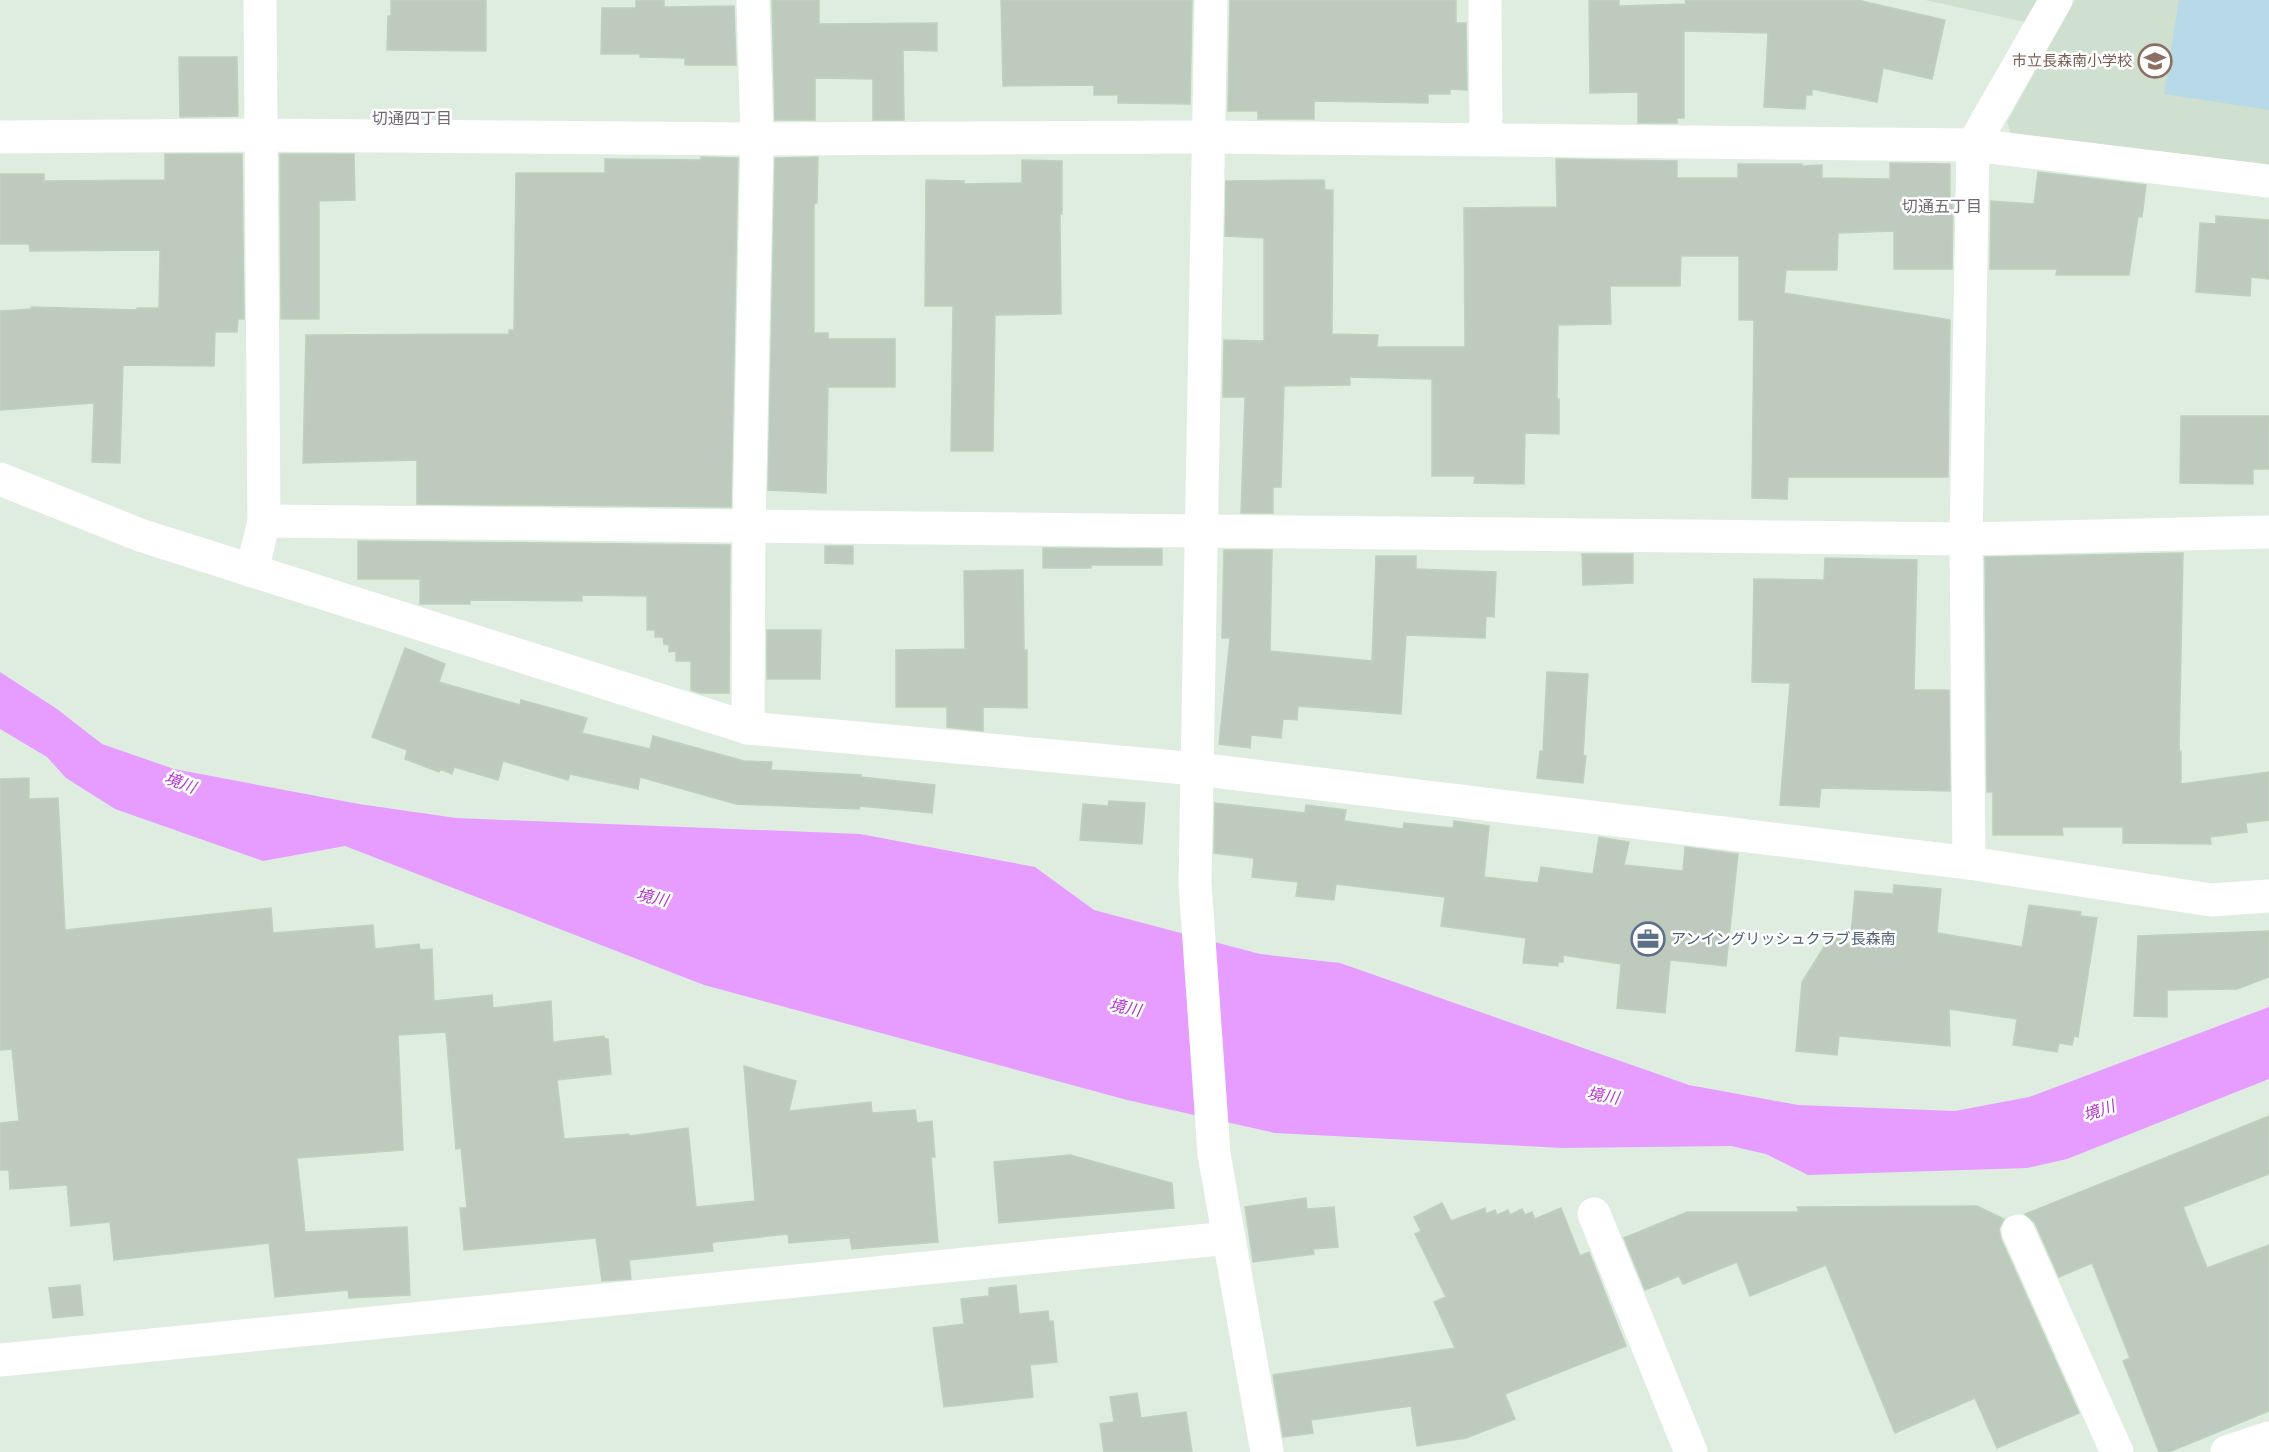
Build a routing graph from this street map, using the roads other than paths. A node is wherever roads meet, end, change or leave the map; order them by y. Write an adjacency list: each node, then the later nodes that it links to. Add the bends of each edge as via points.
1 (260, 0): 6 (street)
2 (753, 0): 9 (street)
3 (1211, 0): 8 (street)
4 (1485, 0): 10 (street)
5 (2056, 0): 11 (street)
6 (261, 135): 7 (street); 9 (street); 14 (street)
7 (0, 137)
8 (1209, 137): 9 (street); 10 (street); 16 (street)
9 (757, 139): 15 (street)
10 (1486, 140): 11 (street)
11 (1973, 145): 12 (street); 18 (street)
12 (2269, 181)
13 (0, 479): 19 (street, via 140,535)
14 (264, 521): 15 (street); 19 (street)
15 (749, 526): 16 (street); 20 (street)
16 (1202, 531): 18 (street); 21 (street)
17 (2269, 532): 18 (street)
18 (1966, 539): 22 (street)
19 (252, 571): 20 (street)
20 (748, 728): 21 (street)
21 (1197, 769): 22 (street); 26 (street, via 1195,883 1214,1154)
22 (1969, 863): 23 (street, via 2211,900)
23 (2269, 896)
24 (1594, 1214): 30 (street)
25 (2018, 1231): 31 (street)
26 (1229, 1238): 27 (street); 29 (street)
27 (0, 1360)
28 (2269, 1438): 32 (street)
29 (1267, 1452)
30 (1691, 1452)
31 (2117, 1452)
32 (2227, 1452)

